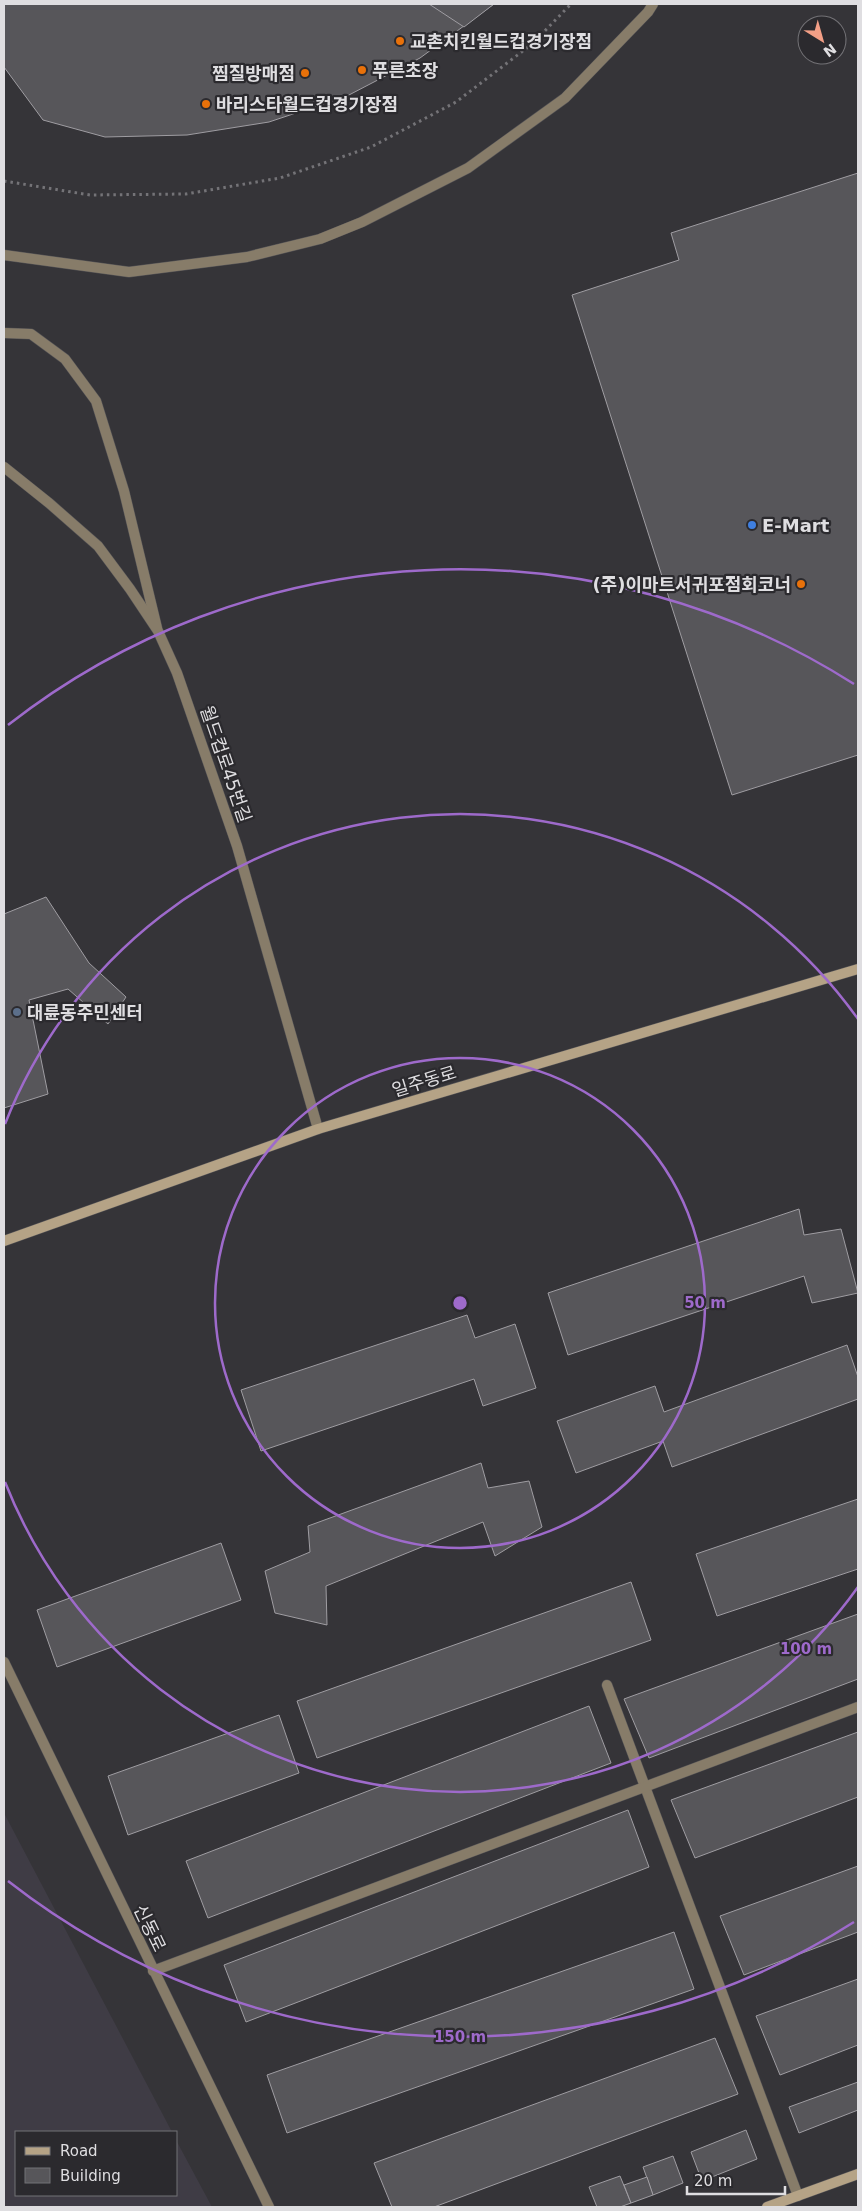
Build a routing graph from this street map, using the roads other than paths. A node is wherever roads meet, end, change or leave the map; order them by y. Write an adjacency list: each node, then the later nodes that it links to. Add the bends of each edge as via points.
1 (653, 4): 2 (street, via 565,98 468,168 362,222 320,239 247,257 129,272)
2 (4, 256)
3 (4, 333): 5 (street, via 31,334 65,359 96,401 124,491)
4 (4, 467): 5 (street, 월드컵로45번길, via 98,546)
5 (158, 631): 7 (street, 월드컵로45번길, via 177,673 237,846)
6 (858, 968): 7 (main road, 일주동로)
7 (318, 1129): 8 (main road, 일주동로)
8 (4, 1241)
9 (4, 1662): 13 (street, 신동로)
10 (607, 1685): 12 (street)
11 (858, 1707): 12 (street)
12 (644, 1787): 13 (street); 15 (street)
13 (154, 1972): 16 (street, 신동로)
14 (858, 2174): 15 (main road)
15 (798, 2196): 17 (main road)
16 (269, 2207)
17 (767, 2207)

